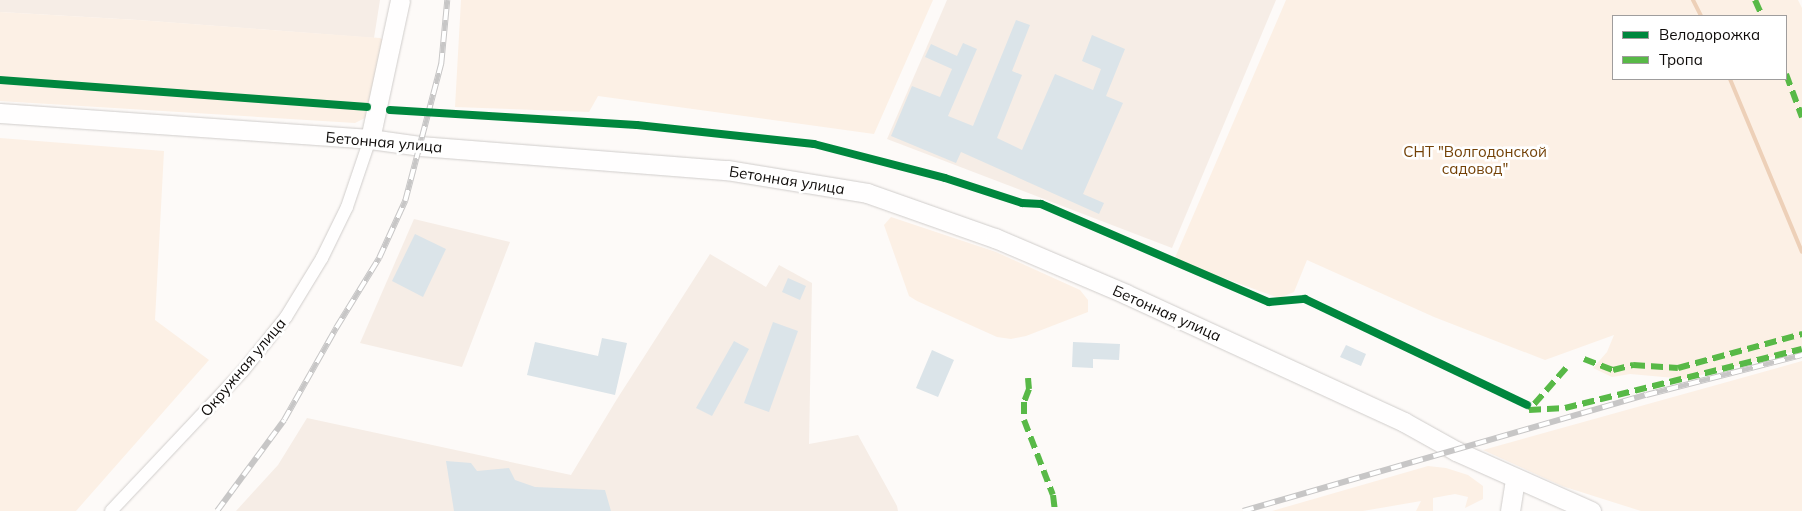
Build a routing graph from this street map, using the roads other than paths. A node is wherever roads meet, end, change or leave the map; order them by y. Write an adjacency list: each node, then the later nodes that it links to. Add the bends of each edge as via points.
1 (400, 0): 3 (main road, Окружная улица)
2 (0, 113): 3 (main road, Бетонная улица)
3 (370, 139): 4 (main road, Бетонная улица, via 420,146 727,170 867,194 994,238 1126,294 1404,422); 5 (street, Окружная улица, via 347,207 322,258 286,317 243,371)
4 (1515, 478): 6 (main road); 7 (main road, Бетонная улица)
5 (111, 511)
6 (1510, 511)
7 (1591, 511)

